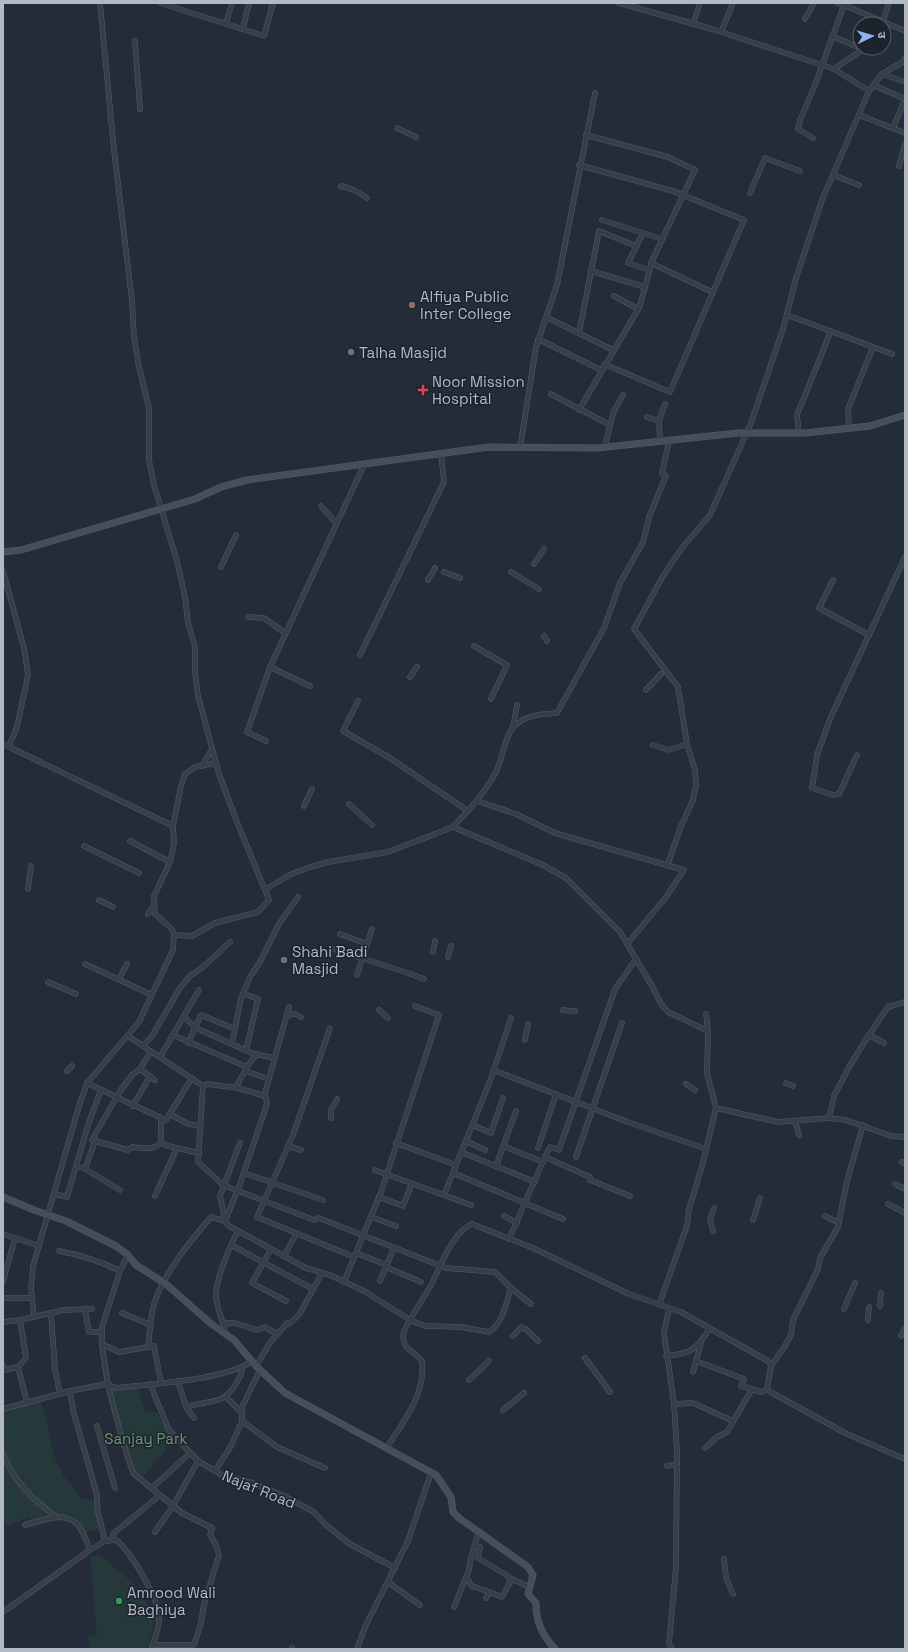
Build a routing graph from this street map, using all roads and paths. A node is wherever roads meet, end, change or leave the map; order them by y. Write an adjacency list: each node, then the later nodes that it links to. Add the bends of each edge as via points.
1 (100, 3): 92 (street, via 134,338 149,408 149,460)
2 (160, 3): 16 (street)
3 (232, 3): 16 (street)
4 (249, 3): 19 (street)
5 (273, 3): 19 (street, via 264,36)
6 (619, 3): 17 (street)
7 (700, 3): 17 (street)
8 (733, 3): 21 (street)
9 (814, 3): 15 (street)
10 (837, 3): 12 (street)
11 (889, 3): 14 (street)
12 (844, 4): 13 (street); 22 (street)
13 (868, 16)
14 (884, 16)
15 (805, 19)
16 (226, 23): 19 (street)
17 (693, 24): 21 (street)
18 (892, 26): 20 (street)
19 (242, 28)
20 (905, 30)
21 (721, 32): 27 (street)
22 (832, 36): 24 (street); 27 (street)
23 (136, 41): 35 (street)
24 (852, 44)
25 (852, 56): 28 (street)
26 (905, 58): 29 (street, via 903,62)
27 (821, 65): 28 (street); 42 (street, via 798,129)
28 (834, 69): 32 (street)
29 (882, 74): 30 (street); 31 (street)
30 (905, 82)
31 (873, 85): 32 (street); 34 (street)
32 (869, 91): 36 (street)
33 (595, 93): 40 (street)
34 (905, 102): 38 (street)
35 (140, 108)
36 (859, 115): 38 (street); 47 (street)
37 (397, 128): 41 (street)
38 (893, 128): 39 (street)
39 (905, 133)
40 (586, 135): 44 (street); 51 (street, via 668,157 695,170)
41 (416, 137)
42 (814, 138)
43 (905, 145): 45 (street)
44 (579, 165): 51 (street); 65 (street, via 557,285)
45 (900, 166)
46 (800, 171): 50 (street, via 765,158)
47 (833, 175): 48 (street); 64 (street, via 820,206)
48 (859, 185)
49 (341, 186): 52 (street)
50 (750, 193)
51 (683, 195): 55 (street); 61 (street, via 744,220)
52 (367, 198)
53 (602, 220): 54 (street)
54 (643, 232): 55 (street); 56 (street)
55 (662, 240): 57 (street)
56 (636, 246): 58 (street, via 628,263); 59 (street, via 599,231)
57 (651, 263): 58 (street); 61 (street)
58 (649, 270): 60 (street)
59 (591, 271): 60 (street); 67 (street)
60 (645, 287): 63 (street)
61 (712, 292): 72 (street, via 670,392)
62 (614, 296): 63 (street)
63 (638, 309): 70 (street)
64 (786, 315): 66 (street); 84 (street, via 751,423)
65 (546, 317): 67 (street); 68 (street)
66 (831, 331): 69 (street); 83 (street, via 797,415)
67 (579, 333): 70 (street)
68 (538, 339): 73 (street); 88 (street)
69 (873, 347): 71 (street); 82 (street, via 848,409)
70 (613, 350): 72 (street)
71 (892, 354)
72 (604, 364): 73 (street)
73 (601, 370): 77 (street)
74 (551, 394): 77 (street)
75 (623, 394): 81 (street)
76 (665, 404): 80 (street)
77 (579, 410): 81 (street)
78 (905, 415): 82 (street, via 870,426)
79 (648, 417): 80 (street)
80 (659, 421): 86 (street)
81 (610, 425): 87 (street)
82 (849, 428): 83 (street)
83 (799, 433): 84 (street)
84 (745, 434): 85 (street); 124 (street, via 710,515 682,548 663,576 634,629 678,687)
85 (668, 441): 86 (street); 122 (street, via 662,473 666,476 649,517 644,542 620,583 604,628 557,713 533,714)
86 (660, 442): 87 (street)
87 (605, 447): 88 (street)
88 (520, 448): 89 (street, via 489,447)
89 (441, 454): 90 (street); 112 (street, via 444,482)
90 (364, 465): 92 (street, via 247,480); 93 (street)
91 (322, 506): 93 (street)
92 (162, 509): 96 (street, via 21,550); 127 (street, via 177,561 195,647 194,672)
93 (336, 523): 109 (street)
94 (236, 535): 99 (street)
95 (544, 549): 98 (street)
96 (3, 552)
97 (905, 558): 110 (street)
98 (534, 564)
99 (221, 567)
100 (434, 568): 105 (street)
101 (3, 571): 125 (street, via 24,648 28,675 17,727)
102 (444, 572): 104 (street)
103 (512, 572): 107 (street)
104 (460, 578)
105 (428, 580)
106 (833, 580): 110 (street, via 819,608)
107 (539, 589)
108 (248, 617): 109 (street, via 264,618)
109 (285, 633): 113 (street)
110 (869, 636): 128 (street, via 830,719 813,771 815,780 812,788 833,795 839,794)
111 (474, 646): 119 (street, via 507,665)
112 (360, 656)
113 (270, 667): 117 (street); 123 (street, via 247,732)
114 (417, 667): 116 (street)
115 (661, 674): 118 (street)
116 (410, 677)
117 (310, 686)
118 (646, 690)
119 (491, 699)
120 (358, 701): 135 (street, via 343,731 390,758)
121 (517, 705): 122 (street)
122 (513, 726): 132 (street, via 499,767)
123 (266, 741)
124 (687, 744): 126 (street, via 669,750); 143 (street, via 695,770 696,785 693,800)
125 (5, 745): 137 (street)
126 (653, 745)
127 (212, 749): 129 (street); 130 (street)
128 (857, 755)
129 (216, 763): 130 (street); 146 (street)
130 (202, 766): 137 (street, via 195,767 185,774 180,786)
131 (312, 789): 134 (street)
132 (477, 801): 135 (street); 143 (street, via 516,814 555,834)
133 (349, 804): 136 (street)
134 (304, 806)
135 (468, 811): 138 (street)
136 (372, 825)
137 (173, 826): 141 (street, via 174,844)
138 (453, 827): 146 (street, via 388,852 310,867); 158 (street, via 543,865 566,878 620,932)
139 (130, 842): 141 (street)
140 (84, 846): 144 (street)
141 (170, 862): 150 (street, via 154,896)
142 (31, 866): 145 (street)
143 (667, 866): 158 (street, via 684,870 666,897)
144 (138, 873)
145 (28, 889)
146 (265, 890): 154 (street, via 270,900 258,912 215,923 192,936)
147 (298, 897): 172 (street, via 279,924)
148 (99, 900): 149 (street)
149 (113, 907)
150 (153, 907): 151 (street); 154 (street, via 155,914 172,929)
151 (148, 914)
152 (372, 930): 157 (street)
153 (340, 934): 157 (street)
154 (174, 935): 174 (street, via 173,950)
155 (435, 941): 161 (street)
156 (230, 942): 200 (street, via 204,967 190,976)
157 (367, 944): 163 (street)
158 (627, 944): 164 (street)
159 (451, 946): 162 (street)
160 (333, 949): 163 (street)
161 (433, 952)
162 (448, 957)
163 (362, 958): 167 (street); 169 (street)
164 (636, 959): 192 (street, via 668,1012); 228 (street, via 615,989)
165 (85, 964): 168 (street)
166 (127, 964): 168 (street)
167 (357, 975)
168 (118, 979): 174 (street)
169 (424, 979)
170 (48, 982): 173 (street)
171 (199, 990): 183 (street)
172 (243, 993): 191 (street); 201 (street, via 258,999)
173 (76, 994)
174 (152, 995): 194 (street, via 139,1022)
175 (905, 1002): 195 (street, via 888,1007)
176 (415, 1006): 244 (street, via 439,1015)
177 (290, 1007): 182 (street)
178 (379, 1010): 185 (street)
179 (562, 1010): 180 (street)
180 (575, 1011)
181 (706, 1014): 192 (street)
182 (287, 1015): 184 (street, via 296,1014); 205 (street)
183 (184, 1017): 189 (street); 193 (street)
184 (301, 1017)
185 (388, 1018)
186 (511, 1018): 209 (street)
187 (622, 1023): 231 (street)
188 (528, 1024): 196 (street)
189 (196, 1028): 191 (street, via 201,1016); 197 (street); 199 (street)
190 (330, 1028): 248 (street)
191 (235, 1029): 199 (street)
192 (708, 1031): 230 (street, via 707,1073)
193 (174, 1035): 197 (street); 204 (street)
194 (128, 1036): 200 (street); 215 (street, via 110,1054)
195 (869, 1036): 198 (street); 235 (street, via 834,1096)
196 (525, 1040)
197 (188, 1043): 208 (street)
198 (884, 1043)
199 (232, 1044): 201 (street)
200 (143, 1046): 202 (street)
201 (246, 1050): 203 (street)
202 (151, 1051): 204 (street); 207 (street)
203 (257, 1054): 205 (street); 208 (street)
204 (160, 1057): 212 (street)
205 (274, 1058): 213 (street)
206 (72, 1066): 210 (street)
207 (140, 1069): 211 (street); 225 (street, via 132,1075)
208 (246, 1069): 213 (street); 220 (street)
209 (494, 1070): 223 (street); 238 (street)
210 (67, 1071)
211 (150, 1076): 214 (street); 229 (street)
212 (192, 1078): 218 (street); 233 (street)
213 (269, 1079): 224 (street)
214 (155, 1080)
215 (88, 1083): 221 (street); 276 (street, via 79,1106)
216 (786, 1083): 219 (street)
217 (686, 1084): 222 (street)
218 (203, 1086): 220 (street, via 207,1084); 240 (street)
219 (793, 1086)
220 (236, 1088): 224 (street)
221 (101, 1090): 225 (street); 261 (street)
222 (696, 1090)
223 (556, 1094): 228 (street); 251 (street)
224 (265, 1096): 265 (street, via 267,1104)
225 (116, 1098): 229 (street); 243 (street, via 92,1140)
226 (503, 1098): 238 (street, via 491,1133)
227 (337, 1099): 234 (street, via 331,1110)
228 (574, 1102): 231 (street); 257 (street, via 559,1150 550,1147)
229 (133, 1106): 237 (street, via 161,1118)
230 (716, 1108): 236 (street, via 778,1122); 254 (street)
231 (593, 1109): 254 (street); 258 (street)
232 (516, 1111): 249 (street)
233 (170, 1114): 237 (street); 240 (street, via 188,1124)
234 (331, 1118)
235 (829, 1118): 236 (street); 239 (street)
236 (795, 1121): 241 (street)
237 (161, 1122): 246 (street)
238 (472, 1125): 245 (street)
239 (863, 1125): 242 (street, via 891,1136); 298 (street, via 847,1181)
240 (200, 1126): 256 (street)
241 (799, 1135)
242 (905, 1137)
243 (95, 1141): 246 (street, via 128,1150 132,1147 148,1149); 263 (street)
244 (396, 1142): 260 (street); 266 (street)
245 (466, 1142): 253 (street); 255 (street)
246 (161, 1143): 250 (street)
247 (240, 1143): 272 (street)
248 (288, 1146): 252 (street); 268 (street)
249 (503, 1146): 259 (street); 262 (street)
250 (177, 1148): 256 (street); 278 (street)
251 (538, 1148)
252 (301, 1150)
253 (485, 1150)
254 (706, 1150): 334 (street, via 687,1226)
255 (461, 1152): 260 (street); 262 (street)
256 (199, 1153): 272 (street, via 198,1162)
257 (545, 1157): 259 (street); 279 (street, via 590,1177 590,1180)
258 (576, 1157)
259 (543, 1162): 269 (street)
260 (456, 1165): 267 (street)
261 (76, 1166): 263 (street); 276 (street, via 67,1197)
262 (496, 1166): 269 (street)
263 (85, 1169): 274 (street)
264 (375, 1170): 266 (street)
265 (244, 1172): 268 (street); 275 (street)
266 (386, 1173): 270 (street); 281 (street)
267 (453, 1173): 277 (street); 285 (street)
268 (272, 1182): 283 (street); 284 (street)
269 (535, 1182): 285 (street)
270 (412, 1183): 277 (street); 281 (street, via 403,1206)
271 (895, 1184): 273 (street)
272 (224, 1185): 275 (street); 296 (street, via 220,1196)
273 (905, 1189)
274 (120, 1190)
275 (237, 1192): 284 (street); 296 (street)
276 (55, 1194): 290 (street)
277 (444, 1195): 287 (street)
278 (155, 1196)
279 (630, 1196)
280 (3, 1197): 290 (street)
281 (379, 1197): 293 (street)
282 (760, 1198): 295 (street)
283 (323, 1200)
284 (263, 1202): 303 (street, via 257,1217); 304 (street, via 314,1220 319,1218)
285 (526, 1203): 294 (street); 297 (street)
286 (888, 1204): 289 (street)
287 (471, 1205)
288 (714, 1208): 301 (street, via 710,1220)
289 (905, 1213)
290 (48, 1215): 308 (street); 312 (street, via 66,1221)
291 (504, 1216): 297 (street)
292 (825, 1216): 298 (street)
293 (371, 1217): 299 (street); 304 (street)
294 (563, 1219)
295 (753, 1220)
296 (225, 1221): 300 (street); 326 (street, via 211,1217 175,1262)
297 (517, 1223): 306 (street)
298 (839, 1223): 363 (street, via 820,1258 818,1269 794,1320 791,1335)
299 (396, 1226)
300 (238, 1231): 307 (street); 309 (street)
301 (713, 1231)
302 (3, 1234): 305 (street)
303 (296, 1234): 313 (street); 314 (street)
304 (363, 1236): 310 (street); 313 (street)
305 (15, 1238): 308 (street); 320 (street)
306 (509, 1239): 317 (street, via 472,1224 458,1235); 334 (street, via 629,1294)
307 (231, 1245): 315 (street); 348 (street, via 215,1293)
308 (39, 1246): 331 (street, via 33,1266)
309 (271, 1248): 314 (street); 315 (street)
310 (394, 1248): 316 (street); 317 (street)
311 (59, 1251): 318 (street, via 82,1256)
312 (128, 1255): 318 (street); 326 (street, via 136,1265)
313 (355, 1255): 316 (street); 323 (street)
314 (284, 1256): 319 (street)
315 (263, 1262): 328 (street); 332 (street, via 252,1283)
316 (386, 1266): 321 (street); 324 (street)
317 (440, 1266): 327 (street, via 495,1272); 345 (street)
318 (120, 1271): 352 (street)
319 (322, 1273): 323 (street); 328 (street)
320 (4, 1275): 322 (street)
321 (380, 1281)
322 (3, 1282)
323 (344, 1282): 345 (street, via 364,1291)
324 (421, 1282)
325 (855, 1282): 338 (street)
326 (164, 1283): 349 (street, via 155,1304); 353 (street)
327 (511, 1288): 333 (street); 345 (street, via 503,1314 490,1332 461,1327 425,1326)
328 (313, 1289): 354 (street, via 299,1315)
329 (881, 1293): 335 (street)
330 (3, 1298): 331 (street)
331 (32, 1298): 343 (street)
332 (286, 1301)
333 (531, 1304)
334 (659, 1305): 337 (street)
335 (880, 1306)
336 (869, 1307): 346 (street)
337 (669, 1308): 350 (street); 361 (street, via 664,1333)
338 (844, 1308)
339 (85, 1309): 340 (street); 342 (street, via 64,1310); 352 (street, via 89,1332)
340 (92, 1309)
341 (122, 1312): 349 (street)
342 (51, 1314): 343 (street); 384 (street, via 55,1369)
343 (34, 1317): 344 (street)
344 (20, 1320): 347 (street); 370 (street, via 26,1358)
345 (410, 1320): 397 (street, via 402,1338 404,1345 422,1361 421,1387 415,1402)
346 (868, 1320)
347 (3, 1322)
348 (223, 1323): 353 (street); 354 (street, via 235,1323 257,1330 265,1327)
349 (151, 1325): 360 (street)
350 (710, 1328): 358 (street); 367 (street)
351 (905, 1328): 356 (street)
352 (102, 1332): 359 (street)
353 (223, 1332): 364 (street, via 234,1340)
354 (277, 1334): 372 (street)
355 (514, 1336): 357 (street, via 521,1327)
356 (901, 1336)
357 (538, 1341)
358 (702, 1341): 361 (street, via 684,1355); 366 (street)
359 (102, 1344): 360 (street, via 119,1352); 378 (street)
360 (148, 1347): 376 (street, via 154,1346)
361 (666, 1356): 387 (street)
362 (585, 1358): 382 (street)
363 (775, 1360): 367 (street); 369 (street)
364 (252, 1361): 371 (street); 372 (street)
365 (489, 1361): 374 (street)
366 (696, 1361): 373 (street); 379 (street, via 744,1379 741,1386)
367 (768, 1361): 369 (street)
368 (3, 1365): 370 (street, via 4,1370)
369 (771, 1366): 380 (street)
370 (18, 1367): 386 (street)
371 (242, 1368): 375 (street); 385 (street, via 242,1374 231,1394)
372 (258, 1368): 391 (street); 397 (street, via 285,1393)
373 (693, 1372)
374 (469, 1380)
375 (178, 1381): 376 (street); 388 (street)
376 (161, 1383): 377 (street)
377 (150, 1384): 378 (street, via 116,1388); 398 (street, Najaf Road, via 169,1430)
378 (108, 1385): 381 (street); 408 (street, via 133,1473)
379 (752, 1389): 380 (street, via 761,1392); 393 (street)
380 (767, 1390): 400 (street, via 847,1434)
381 (70, 1392): 384 (street); 416 (street, via 97,1495)
382 (610, 1392)
383 (524, 1393): 390 (street)
384 (60, 1394): 386 (street)
385 (226, 1397): 388 (street); 391 (street)
386 (27, 1403): 389 (street)
387 (674, 1404): 393 (street, via 693,1403); 402 (street)
388 (186, 1407): 392 (street)
389 (3, 1409)
390 (503, 1410)
391 (242, 1413): 394 (street)
392 (194, 1418)
393 (733, 1421): 396 (street, via 726,1432)
394 (242, 1422): 404 (street, via 277,1447); 405 (street)
395 (97, 1426): 407 (street)
396 (705, 1448)
397 (386, 1449): 406 (street)
398 (190, 1453): 401 (street, Najaf Road); 408 (street)
399 (3, 1454): 411 (street, via 10,1469 31,1497)
400 (905, 1459)
401 (198, 1461): 405 (street, Najaf Road); 410 (street)
402 (677, 1464): 403 (street); 435 (street, via 676,1567 668,1644)
403 (667, 1466)
404 (325, 1468)
405 (215, 1471): 420 (street, Najaf Road, via 252,1483 314,1512 326,1526 350,1544)
406 (431, 1472): 413 (street, via 441,1481 451,1497 453,1512); 420 (street, via 408,1541)
407 (115, 1488)
408 (152, 1488): 409 (street)
409 (160, 1495): 410 (street); 415 (street, via 114,1533)
410 (173, 1506): 414 (street); 432 (street, via 212,1528 210,1535 219,1555)
411 (57, 1517): 412 (street); 418 (street, via 66,1518 79,1525)
412 (25, 1525)
413 (479, 1531): 417 (street); 424 (street, via 528,1567 533,1575)
414 (155, 1532)
415 (111, 1540): 416 (street); 431 (street, via 121,1544 154,1597 160,1617)
416 (106, 1541): 418 (street)
417 (475, 1546): 421 (street); 422 (street, via 480,1547 478,1558 508,1576)
418 (90, 1550): 430 (street)
419 (724, 1559): 426 (street, via 726,1578)
420 (395, 1568): 423 (street)
421 (466, 1578): 425 (street, via 472,1586); 429 (street)
422 (510, 1581): 424 (street); 425 (street, via 502,1597)
423 (388, 1582): 428 (street); 433 (street)
424 (529, 1588): 434 (street, via 528,1594 536,1603 539,1627)
425 (489, 1592): 427 (street)
426 (733, 1594)
427 (486, 1598)
428 (420, 1605)
429 (454, 1607)
430 (3, 1612)
431 (152, 1647): 432 (street)
432 (194, 1647)
433 (357, 1649)
434 (555, 1649)
435 (672, 1649)

